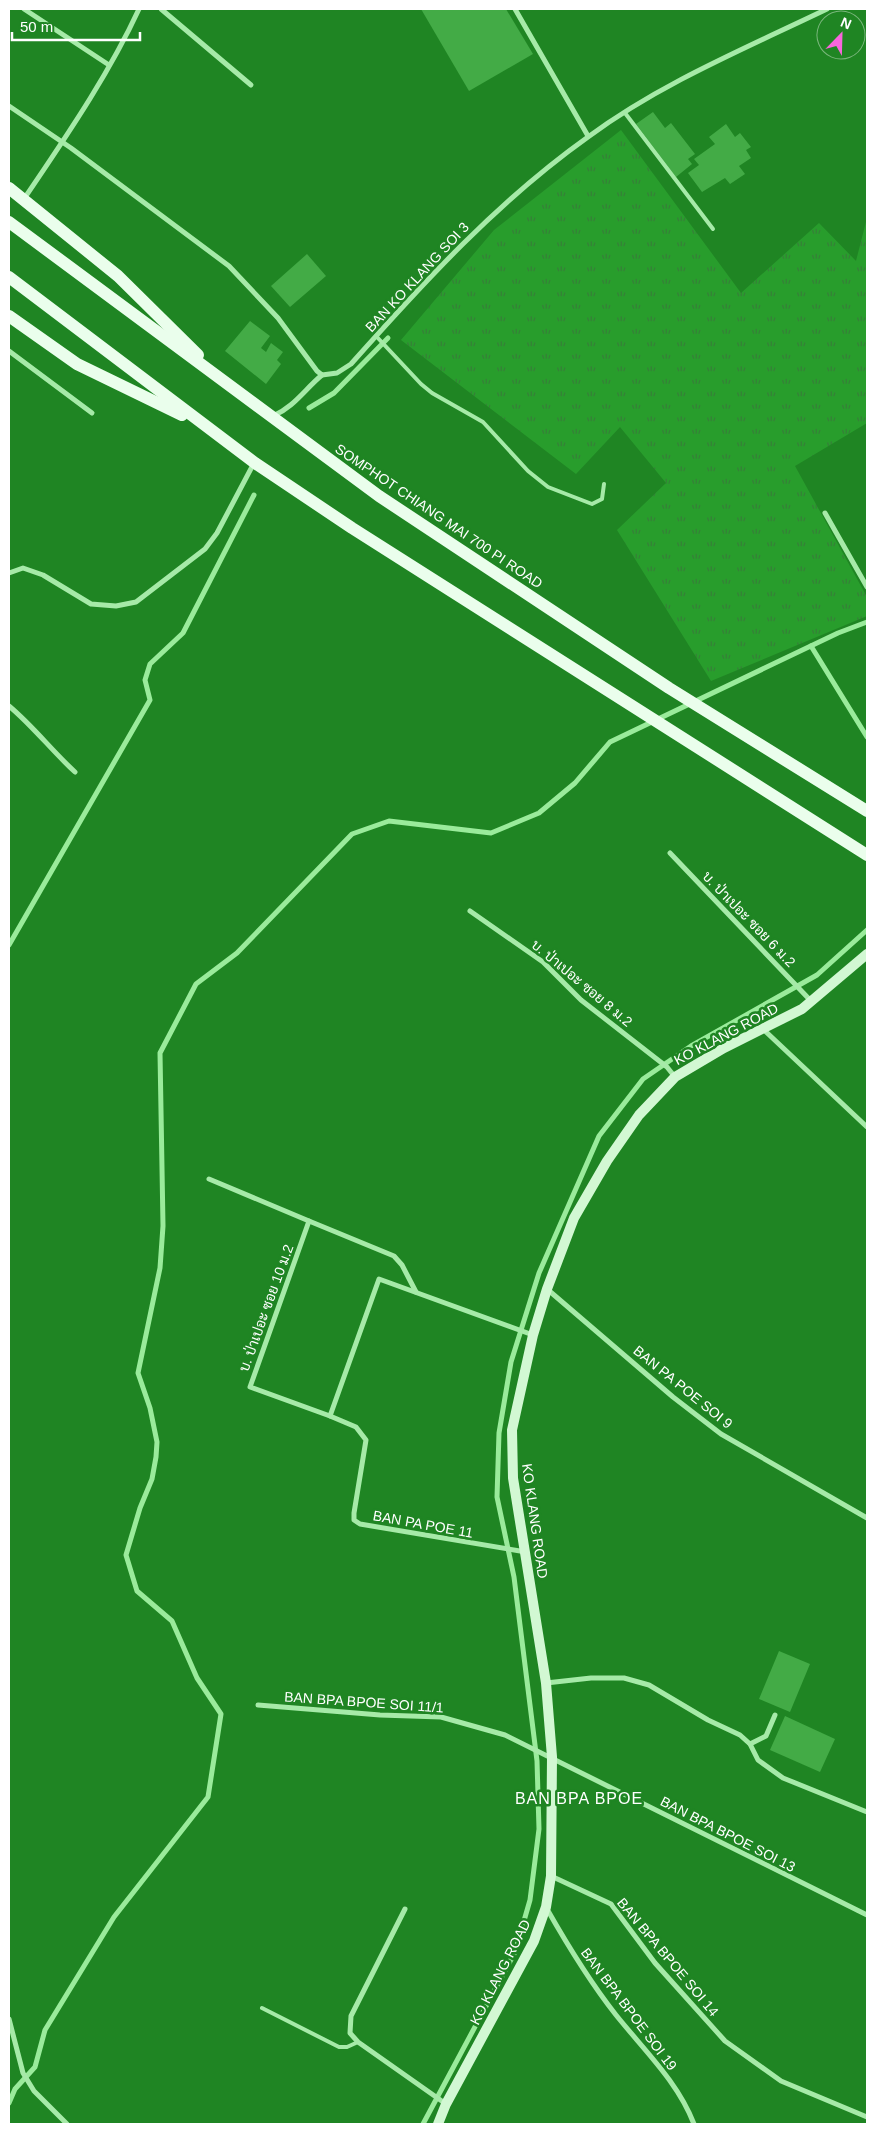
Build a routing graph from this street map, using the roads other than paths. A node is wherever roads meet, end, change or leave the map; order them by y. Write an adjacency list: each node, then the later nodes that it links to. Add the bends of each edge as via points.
1 (24, 9): 6 (street)
2 (139, 9): 6 (street)
3 (161, 9): 7 (street)
4 (515, 9): 10 (street)
5 (827, 9): 9 (street, BAN KO KLANG SOI 3, via 654,94)
6 (109, 65): 11 (street)
7 (250, 84)
8 (9, 106): 11 (street)
9 (626, 113): 10 (street, BAN KO KLANG SOI 3); 15 (lane)
10 (588, 136): 18 (street, BAN KO KLANG SOI 3, via 465,240)
11 (62, 142): 13 (street); 20 (street, via 229,266 278,318)
12 (9, 188): 13 (main road)
13 (23, 199): 21 (main road, via 118,276)
14 (9, 222): 21 (main road, SOMPHOT CHIANG MAI 700 PI ROAD)
15 (714, 229)
16 (9, 277): 24 (main road)
17 (9, 316): 24 (main road, via 77,364)
18 (376, 336): 20 (street, BAN KO KLANG SOI 3, via 351,364 337,373); 26 (lane, via 432,394 484,422 528,471 548,487 592,504 602,499)
19 (9, 351): 22 (street)
20 (322, 375): 23 (street, via 295,403)
21 (232, 388): 23 (main road, SOMPHOT CHIANG MAI 700 PI ROAD)
22 (92, 413)
23 (271, 417): 32 (main road, SOMPHOT CHIANG MAI 700 PI ROAD, via 379,496 669,688)
24 (207, 426): 25 (main road)
25 (255, 463): 28 (street, via 205,549 136,602 116,606 91,604 43,575 22,568); 34 (main road)
26 (604, 484)
27 (825, 513): 29 (street)
28 (9, 573)
29 (867, 587)
30 (9, 706): 31 (street)
31 (75, 772)
32 (867, 811)
33 (670, 852): 37 (street, บ. ป่าเปอะ ซอย 6 ม.2)
34 (867, 855)
35 (470, 911): 39 (street, บ. ป่าเปอะ ซอย 8 ม.2, via 543,962 581,1000)
36 (867, 954): 37 (street, KO KLANG ROAD)
37 (811, 1002): 38 (street, KO KLANG ROAD, via 802,1010)
38 (763, 1029): 39 (street, KO KLANG ROAD); 40 (street)
39 (675, 1077): 43 (street, KO KLANG ROAD, via 640,1115 607,1161 574,1218)
40 (867, 1127)
41 (209, 1179): 42 (street)
42 (309, 1221): 44 (street, via 394,1256); 46 (street, บ. ป่าเปอะ ซอย 10 ม.2, via 250,1387)
43 (547, 1289): 45 (street, KO KLANG ROAD); 47 (street, BAN PA POE SOI 9, via 721,1434)
44 (416, 1292): 45 (street); 46 (street, via 379,1279)
45 (529, 1333): 48 (street, KO KLANG ROAD, via 512,1430 512,1478)
46 (330, 1416): 48 (street, BAN PA POE 11, via 356,1427 366,1440 354,1520 371,1526)
47 (867, 1518)
48 (526, 1552): 49 (street, KO KLANG ROAD)
49 (546, 1683): 52 (street, via 624,1678 650,1685 740,1735); 53 (street, KO KLANG ROAD)
50 (258, 1705): 53 (street, BAN BPA BPOE SOI 11/1, via 441,1717 505,1735)
51 (775, 1715): 52 (street, via 766,1736)
52 (750, 1744): 54 (street, via 758,1760 783,1778)
53 (552, 1757): 55 (street, KO KLANG ROAD); 58 (street, BAN BPA BPOE SOI 13)
54 (867, 1812)
55 (551, 1876): 56 (street, KO KLANG ROAD); 63 (street, BAN BPA BPOE SOI 14, via 611,1904 655,1963 725,2041 781,2081)
56 (546, 1907): 62 (street, KO KLANG ROAD, via 534,1941); 66 (street, BAN BPA BPOE SOI 19, via 576,1961 617,2016 653,2056)
57 (405, 1909): 61 (street, via 351,2016 350,2033)
58 (867, 1915)
59 (262, 2008): 61 (lane, via 339,2047)
60 (9, 2020): 64 (street, via 23,2073 34,2091)
61 (358, 2042): 62 (street)
62 (443, 2102): 65 (street, KO KLANG ROAD)
63 (867, 2117)
64 (67, 2124)
65 (438, 2124)
66 (694, 2124)

